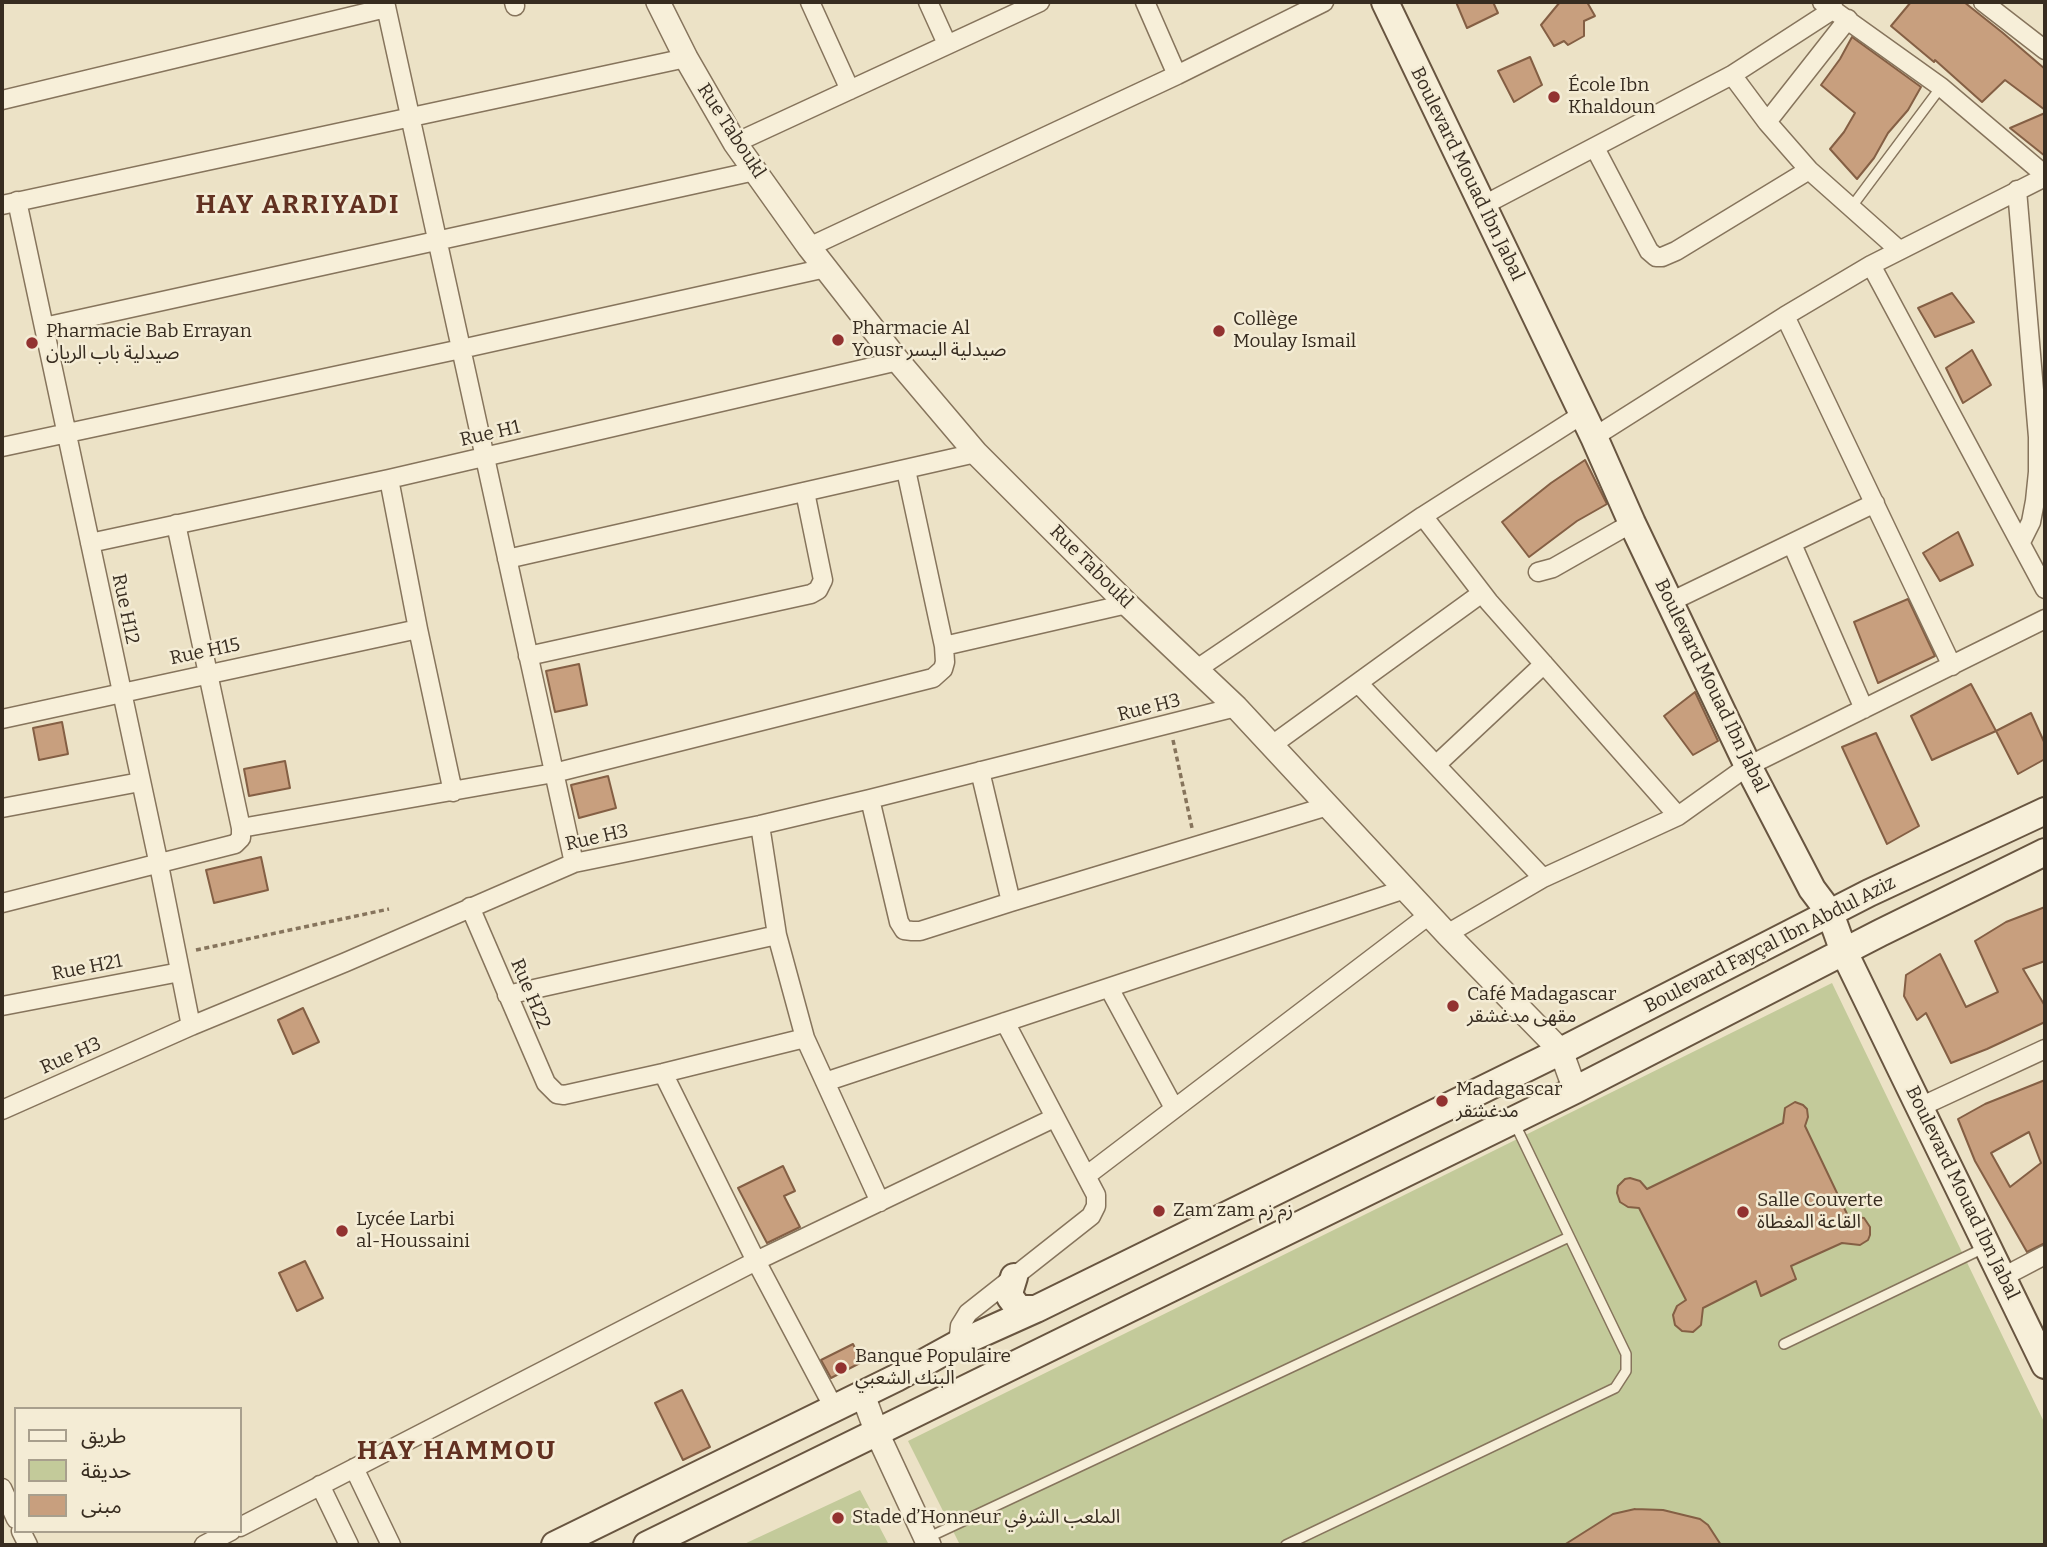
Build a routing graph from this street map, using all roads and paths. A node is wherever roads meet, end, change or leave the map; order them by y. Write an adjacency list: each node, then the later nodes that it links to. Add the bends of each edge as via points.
1 (658, 2): 14 (street, Rue Taboukl)
2 (810, 2): 18 (street)
3 (928, 2): 13 (street)
4 (1040, 2): 10 (street)
5 (1145, 2): 15 (street)
6 (1324, 2): 15 (street)
7 (1385, 2): 29 (main road, Boulevard Mouad Ibn Jabal)
8 (1983, 2): 12 (street)
9 (386, 5): 19 (street); 20 (street)
10 (1019, 6): 13 (street)
11 (1835, 10): 16 (street); 17 (street); 21 (street)
12 (2043, 43)
13 (947, 44): 18 (street)
14 (685, 58): 20 (street); 22 (street, Rue Taboukl)
15 (1177, 75): 32 (street)
16 (1732, 75): 21 (street); 23 (street)
17 (1941, 87): 26 (street); 30 (lane)
18 (850, 90): 22 (street)
19 (2, 100)
20 (410, 117): 28 (street); 31 (street)
21 (1767, 122): 24 (street)
22 (735, 143): 25 (street, Rue Taboukl)
23 (1595, 148): 24 (street, via 1656,257 1676,251); 29 (street)
24 (1809, 170): 30 (street)
25 (755, 171): 31 (street); 32 (street, Rue Taboukl)
26 (2045, 176): 27 (street)
27 (2017, 190): 33 (street); 52 (street, via 2038,437 2031,523)
28 (10, 203): 37 (street, Rue H12)
29 (1482, 206): 40 (main road, Boulevard Mouad Ibn Jabal)
30 (1850, 209): 33 (street)
31 (437, 241): 37 (street); 38 (street)
32 (809, 247): 35 (street, Rue Taboukl)
33 (1899, 250): 34 (street)
34 (1871, 265): 36 (street); 52 (street)
35 (826, 268): 38 (street); 39 (street, Rue Taboukl)
36 (1785, 316): 40 (street); 48 (street)
37 (44, 327): 41 (street, Rue H12)
38 (461, 349): 41 (street); 44 (street)
39 (898, 360): 43 (street, Rue Taboukl); 44 (street, Rue H1)
40 (1589, 426): 49 (street); 50 (main road, Boulevard Mouad Ibn Jabal)
41 (66, 434): 42 (street); 53 (street, Rue H12)
42 (2, 447)
43 (976, 453): 45 (street); 60 (street, Rue Taboukl)
44 (485, 457): 46 (street, Rue H1); 55 (street)
45 (906, 470): 47 (street); 63 (street)
46 (389, 479): 51 (street, Rue H1); 62 (street)
47 (805, 492): 55 (street); 64 (street, via 822,580 818,590)
48 (1875, 503): 54 (street); 66 (street)
49 (1423, 516): 58 (street); 67 (street)
50 (1632, 523): 56 (street); 59 (main road, Boulevard Mouad Ibn Jabal)
51 (176, 524): 53 (street, Rue H1); 68 (street)
52 (2021, 542): 57 (street)
53 (90, 543): 70 (street, Rue H12)
54 (1792, 544): 59 (street); 72 (street)
55 (507, 559): 64 (street)
56 (1538, 572)
57 (2045, 589)
58 (1482, 593): 65 (street); 69 (street)
59 (1670, 603): 77 (main road, Boulevard Mouad Ibn Jabal)
60 (1127, 604): 63 (street); 67 (street, Rue Taboukl)
61 (2045, 618): 66 (street)
62 (418, 629): 68 (street, Rue H15); 81 (street)
63 (944, 646): 79 (street, via 943,669 933,678)
64 (528, 656): 79 (street)
65 (1544, 664): 76 (street); 86 (street)
66 (1952, 666): 72 (street)
67 (1196, 669): 71 (street, Rue Taboukl)
68 (208, 673): 70 (street, Rue H15); 88 (street)
69 (1358, 683): 75 (street); 76 (street)
70 (121, 692): 73 (street, Rue H15); 80 (street, Rue H12)
71 (1236, 707): 74 (street, Rue H3); 75 (street, Rue Taboukl)
72 (1864, 709): 77 (street)
73 (2, 719)
74 (1169, 724): 78 (street, Rue H3); 89 (path)
75 (1272, 745): 83 (street, Rue Taboukl)
76 (1436, 765): 93 (street)
77 (1748, 766): 86 (street); 99 (main road, Boulevard Mouad Ibn Jabal, via 1812,889)
78 (980, 771): 82 (street, Rue H3); 95 (street)
79 (554, 773): 81 (street); 91 (street)
80 (140, 782): 84 (street); 92 (street, Rue H12)
81 (453, 792): 88 (street)
82 (870, 799): 87 (street, Rue H3); 95 (street, via 904,930 920,932)
83 (1328, 806): 89 (street); 94 (street, Rue Taboukl)
84 (2, 808)
85 (2045, 811): 99 (main road, Boulevard Fayçal Ibn Abdul Aziz)
86 (1678, 816): 93 (street)
87 (760, 825): 91 (street, Rue H3); 102 (street)
88 (241, 828): 92 (street, via 235,845)
89 (1196, 846): 95 (street)
90 (2045, 852): 103 (main road, Boulevard Fayçal Ibn Abdul Aziz)
91 (574, 863): 97 (street, Rue H3)
92 (159, 864): 96 (street); 104 (street, Rue H12)
93 (1543, 878): 101 (street)
94 (1405, 889): 100 (street, Rue Taboukl); 105 (street)
95 (1011, 902)
96 (2, 903)
97 (470, 907): 106 (street, Rue H22); 109 (street, Rue H3)
98 (389, 909): 104 (path)
99 (1830, 914): 103 (main road, Boulevard Mouad Ibn Jabal); 112 (main road, Boulevard Fayçal Ibn Abdul Aziz)
100 (1429, 915): 101 (street, Rue Taboukl); 117 (street)
101 (1447, 934): 112 (street, Rue Taboukl)
102 (777, 935): 106 (street); 110 (street)
103 (1844, 952): 115 (main road, Boulevard Fayçal Ibn Abdul Aziz); 116 (main road, Boulevard Mouad Ibn Jabal)
104 (178, 963): 107 (street, Rue H21); 109 (street, Rue H12)
105 (1109, 988): 108 (street); 117 (street)
106 (507, 995): 113 (street, Rue H22, via 546,1083 557,1094)
107 (2, 1006)
108 (1005, 1023): 114 (street); 119 (street)
109 (191, 1026): 118 (street, Rue H3)
110 (805, 1038): 113 (street); 114 (street)
111 (2045, 1048): 116 (street)
112 (1561, 1051): 115 (street, Rue Taboukl); 129 (main road, Boulevard Fayçal Ibn Abdul Aziz)
113 (663, 1073): 126 (street)
114 (825, 1082): 122 (street)
115 (1575, 1090): 120 (main road, Boulevard Fayçal Ibn Abdul Aziz)
116 (1920, 1107): 124 (main road, Boulevard Mouad Ibn Jabal)
117 (1174, 1108): 121 (street)
118 (2, 1110)
119 (1054, 1118): 121 (street); 122 (street)
120 (1513, 1120): 123 (lane); 135 (main road, Boulevard Fayçal Ibn Abdul Aziz)
121 (1086, 1176): 127 (street, via 1096,1195 1091,1216)
122 (880, 1202): 126 (street)
123 (1569, 1237): 142 (lane); 148 (lane, via 1626,1354 1626,1371 1615,1388)
124 (1988, 1246): 128 (main road, Boulevard Mouad Ibn Jabal); 131 (lane)
125 (2045, 1255): 128 (street)
126 (756, 1261): 134 (street); 136 (street)
127 (1014, 1277): 129 (main road, via 1010,1297 1020,1309); 130 (street, via 968,1313 960,1326)
128 (2003, 1277): 132 (main road, Boulevard Mouad Ibn Jabal)
129 (1036, 1309): 130 (main road, Boulevard Fayçal Ibn Abdul Aziz)
130 (958, 1344): 133 (main road, Boulevard Fayçal Ibn Abdul Aziz)
131 (1784, 1344)
132 (2045, 1365)
133 (863, 1395): 134 (main road, Boulevard Fayçal Ibn Abdul Aziz); 135 (street)
134 (835, 1408): 146 (main road, Boulevard Fayçal Ibn Abdul Aziz)
135 (877, 1433): 142 (street); 147 (main road, Boulevard Fayçal Ibn Abdul Aziz)
136 (354, 1468): 137 (street); 145 (street)
137 (320, 1485): 140 (street); 144 (street)
138 (2, 1488): 139 (street)
139 (14, 1515)
140 (242, 1526)
141 (227, 1533): 143 (street)
142 (927, 1542)
143 (204, 1545)
144 (349, 1545)
145 (391, 1545)
146 (555, 1545)
147 (647, 1545)
148 (1286, 1545)

